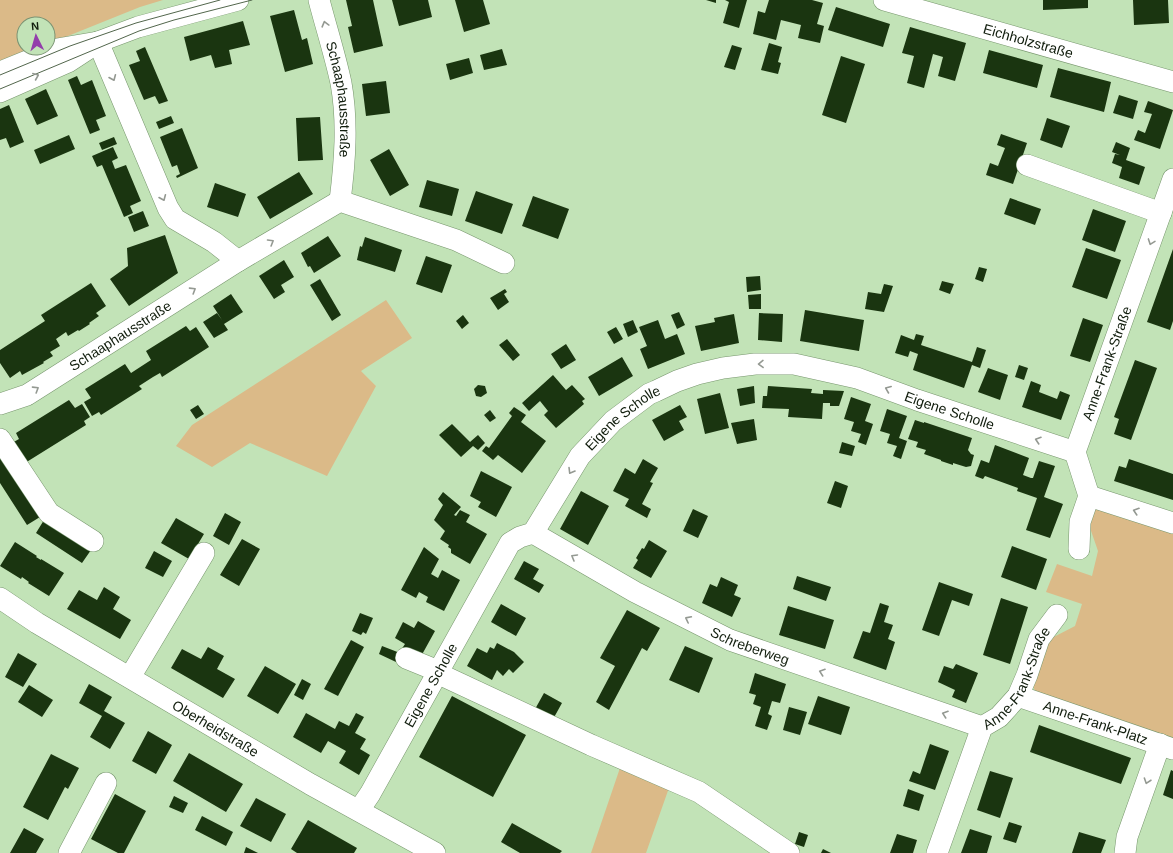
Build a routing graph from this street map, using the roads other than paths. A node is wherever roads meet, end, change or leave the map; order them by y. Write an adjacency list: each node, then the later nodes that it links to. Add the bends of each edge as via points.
1 (238, 0): 4 (street, via 138,27)
2 (319, 0): 10 (street, Schaaphausstraße, one-way to 2, via 345,163 346,124 341,83)
3 (884, 0): 6 (street, Eichholzstraße)
4 (98, 42): 5 (street, via 57,49); 7 (street, one-way to 4, via 68,62); 12 (street, one-way to 12, via 168,208 175,219 214,242)
5 (0, 72)
6 (1173, 82)
7 (0, 92)
8 (1027, 165): 11 (street)
9 (1173, 179): 11 (street, Anne-Frank-Straße)
10 (340, 201): 12 (street, Schaaphausstraße, one-way to 10); 13 (street, via 456,240)
11 (1161, 213): 16 (street, Anne-Frank-Straße, one-way to 16)
12 (238, 261): 14 (street, Schaaphausstraße, one-way to 12, via 27,394)
13 (504, 263)
14 (0, 404)
15 (0, 439): 20 (street, via 49,513)
16 (1075, 452): 17 (street); 19 (street, Eigene Scholle, one-way to 19, via 857,378 794,364 755,364 723,368 690,377 649,394 613,421 580,456)
17 (1089, 496): 18 (street, one-way to 17); 21 (street, via 1080,522)
18 (1173, 523)
19 (533, 533): 26 (street, Eigene Scholle, via 510,543); 29 (street, Schreberweg, one-way to 19, via 730,640 635,592)
20 (92, 541)
21 (1079, 549)
22 (204, 553): 27 (street)
23 (0, 598): 27 (street, Oberheidstraße, via 37,623)
24 (1057, 615): 28 (street, Anne-Frank-Straße, via 1039,639)
25 (406, 658): 26 (street)
26 (437, 672): 32 (street, Eigene Scholle); 35 (street, via 591,745 699,792)
27 (130, 677): 32 (street, Oberheidstraße, via 310,784)
28 (1018, 696): 29 (street, Anne-Frank-Straße, via 999,717); 30 (street, Anne-Frank-Platz)
29 (982, 727): 36 (street, Anne-Frank-Straße)
30 (1166, 746): 37 (street, one-way to 37, via 1127,837)
31 (106, 783): 33 (street)
32 (359, 810): 34 (street, Oberheidstraße)
33 (69, 853)
34 (435, 853)
35 (789, 853)
36 (938, 853)
37 (1125, 853)

